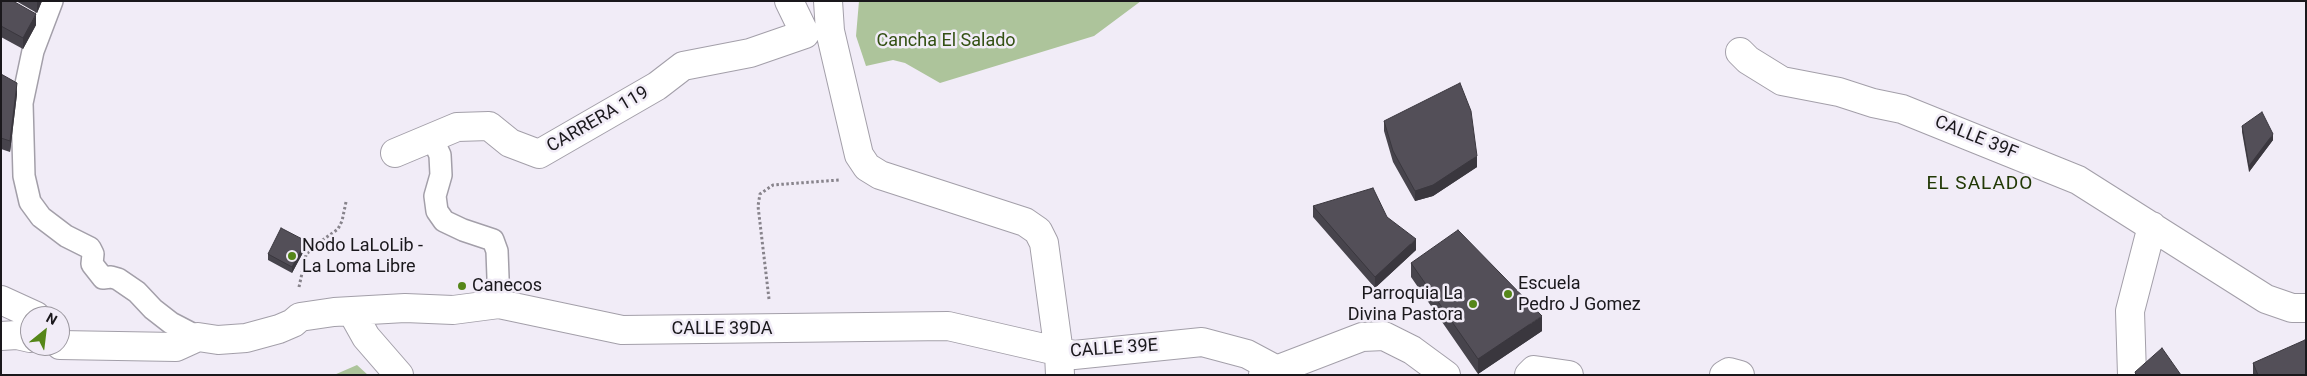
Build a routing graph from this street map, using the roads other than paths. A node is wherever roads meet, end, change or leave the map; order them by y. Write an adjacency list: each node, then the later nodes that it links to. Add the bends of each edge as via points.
1 (52, 1): 17 (street, via 33,50 22,103 24,176 30,202 41,217 66,236 90,248 92,264 103,278 118,279 171,323)
2 (789, 1): 5 (street, CARRERA 119, via 805,34 750,53 683,66 657,86 539,154 510,143 489,126 457,127)
3 (828, 1): 20 (street, via 830,31 859,155 867,167 880,175 1025,222 1038,231 1044,243)
4 (1740, 52): 7 (street, CALLE 39F, via 1782,81 1902,109 2078,180)
5 (432, 138): 6 (street, CARRERA 119); 9 (street, via 440,155 441,175 435,196 437,211 444,221 492,240 497,251)
6 (395, 153)
7 (2152, 226): 10 (street, CALLE 39F, via 2266,299 2292,308); 26 (street, via 2130,311)
8 (1, 300): 11 (street)
9 (499, 304): 12 (street, CALLE 39DA, via 452,310 405,308); 13 (street, CALLE 39DA, via 622,330)
10 (2306, 308)
11 (20, 309)
12 (352, 312): 17 (street, CALLE 39DA, via 300,317 293,323 246,338 218,340); 22 (street, via 366,336)
13 (948, 326): 20 (street, CALLE 39E)
14 (70, 332): 19 (street)
15 (1, 336): 16 (street)
16 (20, 336)
17 (198, 337): 19 (street, via 176,347)
18 (70, 345): 19 (street)
19 (101, 346)
20 (1060, 364): 21 (street, CALLE 39E, via 1074,355 1202,342 1247,354)
21 (1270, 372): 23 (street, via 1362,337 1384,336 1412,350)
22 (399, 375)
23 (1446, 375)
24 (1724, 375): 25 (street, via 1729,372)
25 (1740, 375)
26 (2132, 375)

